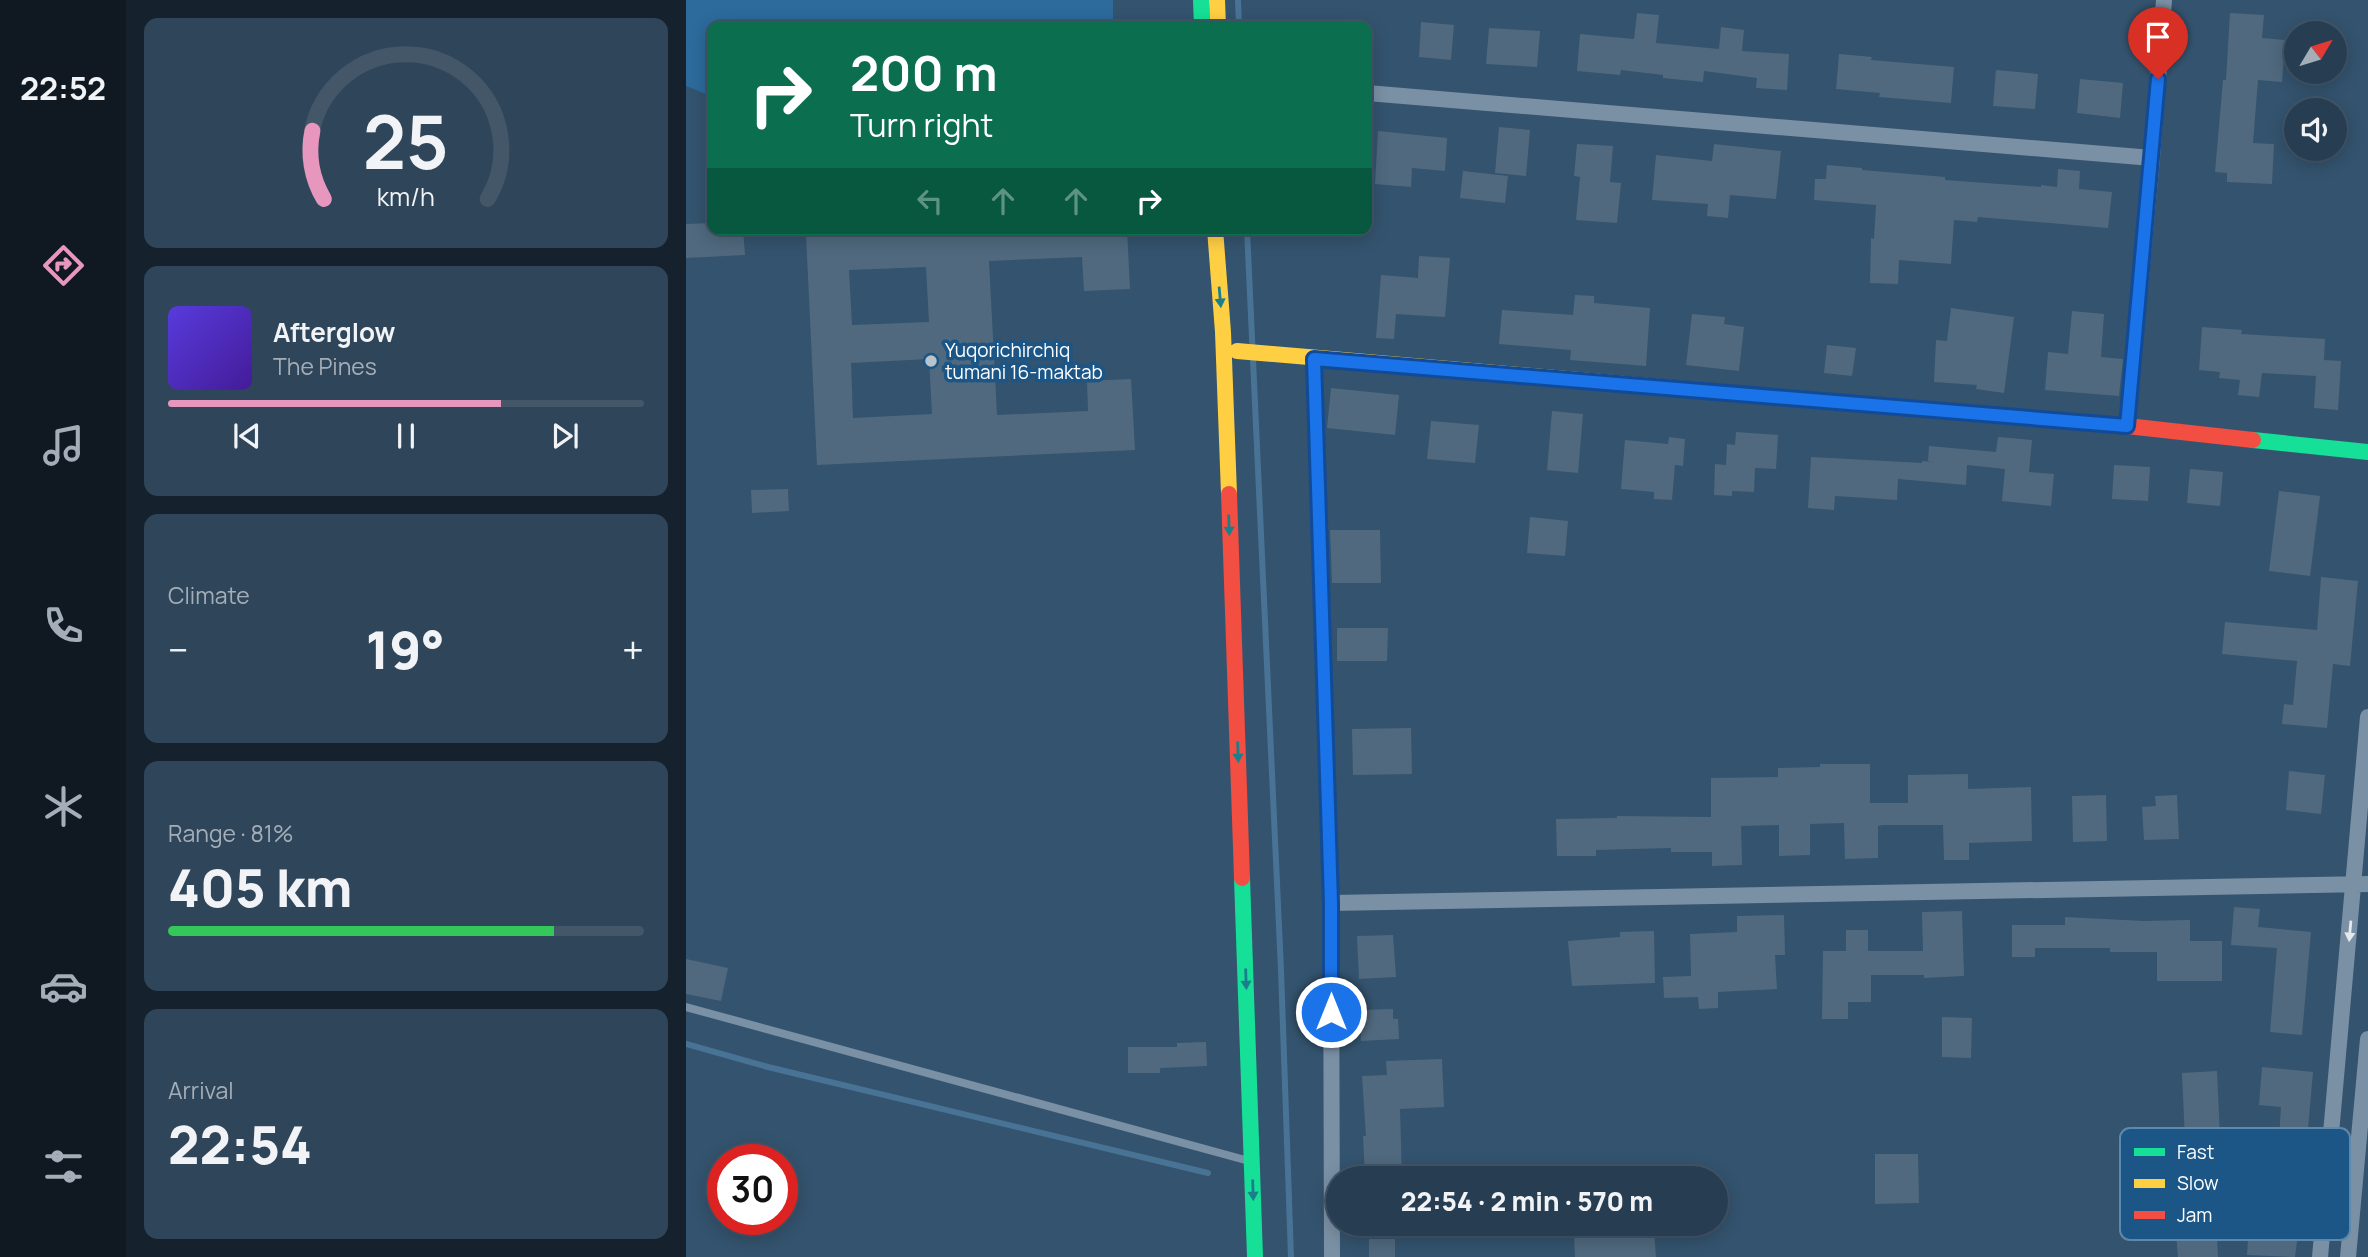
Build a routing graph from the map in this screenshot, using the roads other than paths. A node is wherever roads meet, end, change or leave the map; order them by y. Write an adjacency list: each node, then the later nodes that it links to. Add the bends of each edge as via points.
1 (1201, 0): 4 (main road)
2 (1217, 0): 5 (main road)
3 (2164, 0): 7 (street)
4 (1202, 21)
5 (1218, 21)
6 (1372, 93): 7 (street)
7 (2152, 158): 12 (street)
8 (1215, 235): 20 (main road, one-way to 20, via 1223,332)
9 (1229, 235): 10 (main road)
10 (1239, 351): 11 (main road); 23 (main road)
11 (1314, 359): 12 (main road); 16 (street)
12 (2127, 426): 13 (main road)
13 (2368, 452)
14 (2368, 717): 15 (street)
15 (2361, 883): 16 (street); 19 (street, one-way to 19)
16 (1331, 903): 24 (street)
17 (686, 1007): 20 (lane)
18 (2368, 1040): 21 (street)
19 (2334, 1128)
20 (1252, 1162): 22 (main road, one-way to 22)
21 (2350, 1235)
22 (1255, 1257)
23 (1267, 1257)
24 (1332, 1257)

